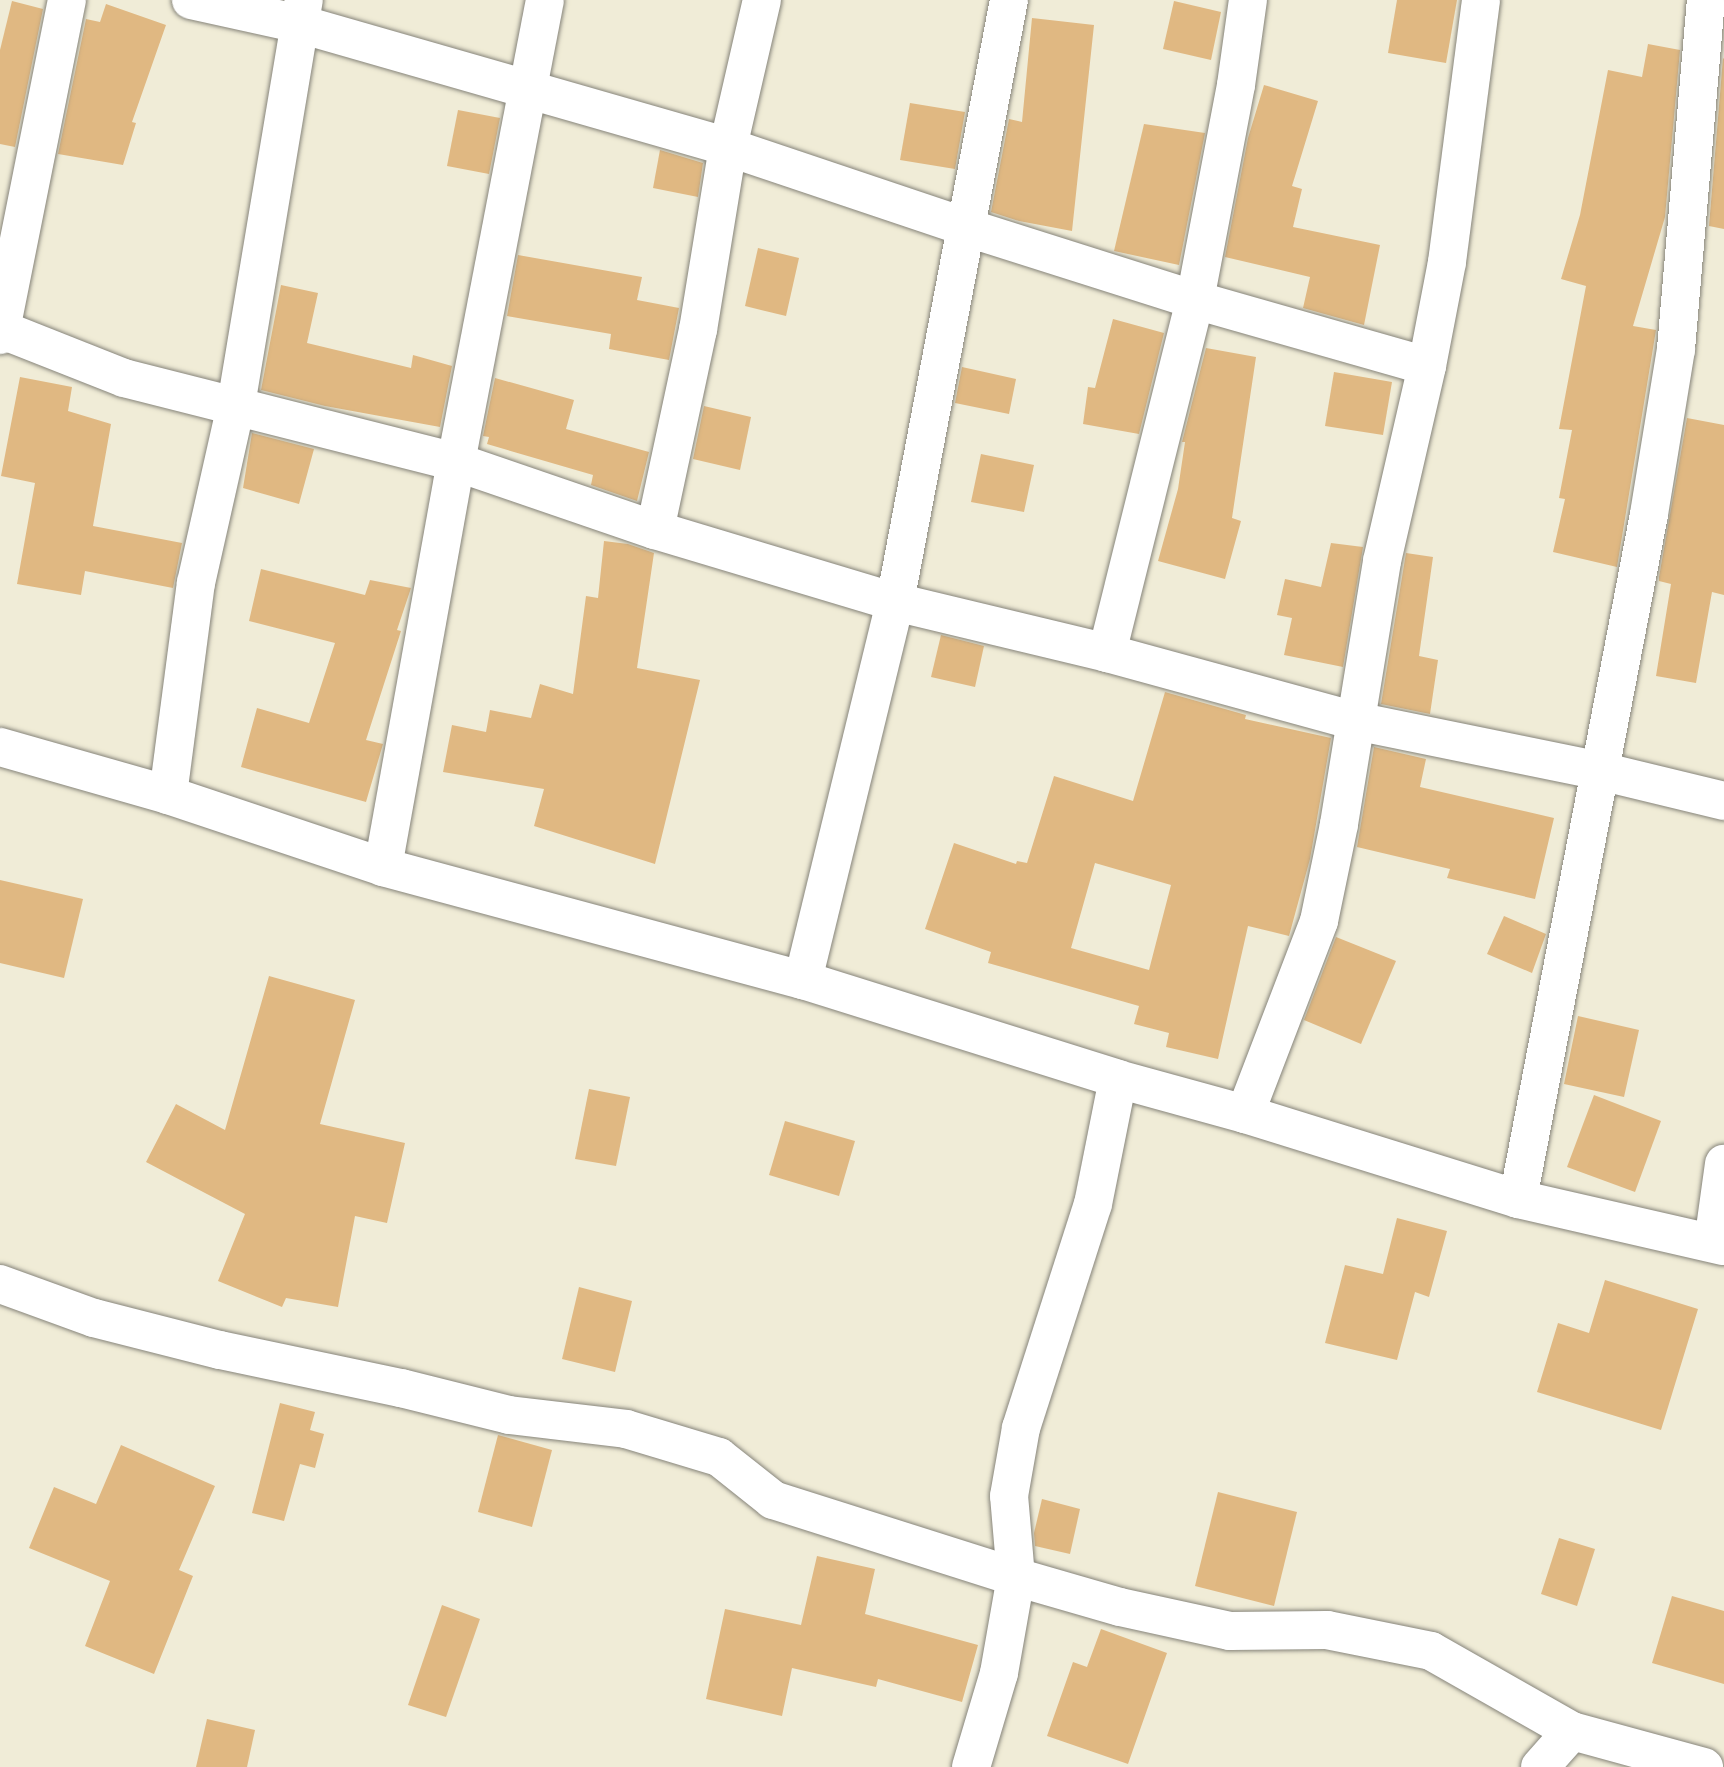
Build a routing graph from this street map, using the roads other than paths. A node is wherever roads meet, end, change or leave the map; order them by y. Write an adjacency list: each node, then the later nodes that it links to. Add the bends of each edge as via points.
1 (67, 0): 14 (street)
2 (191, 0): 9 (street)
3 (545, 0): 10 (street)
4 (762, 0): 11 (street)
5 (1009, 0): 12 (street)
6 (1248, 0): 13 (street)
7 (1482, 0): 15 (street, via 1447,262)
8 (1706, 0): 23 (street, via 1676,349)
9 (302, 12): 10 (street); 16 (street)
10 (528, 91): 11 (street); 17 (street)
11 (728, 147): 12 (street); 18 (street, via 698,330)
12 (968, 228): 13 (street); 19 (street)
13 (1195, 300): 15 (street); 20 (street)
14 (0, 331): 16 (street, via 124,378)
15 (1427, 366): 21 (street, via 1382,561)
16 (236, 405): 17 (street); 24 (street, via 196,583)
17 (456, 462): 18 (street); 26 (street)
18 (655, 530): 19 (street)
19 (895, 602): 20 (street); 27 (street)
20 (1107, 653): 21 (street)
21 (1355, 721): 23 (street); 29 (street, via 1319,921)
22 (0, 747): 24 (street)
23 (1600, 771): 25 (street); 31 (street)
24 (167, 795): 26 (street)
25 (1724, 801)
26 (383, 867): 27 (street)
27 (803, 980): 28 (street)
28 (1118, 1079): 29 (street); 34 (street, via 1093,1204 1021,1428 1009,1496)
29 (1245, 1114): 31 (street)
30 (1724, 1164): 32 (street)
31 (1518, 1199): 32 (street)
32 (1718, 1245)
33 (0, 1284): 34 (street, via 94,1318 220,1350 509,1415 626,1429 719,1457 773,1500)
34 (1016, 1577): 35 (street, via 1120,1607 1230,1631 1327,1630 1431,1651); 36 (street, via 999,1673)
35 (1572, 1731): 37 (street); 38 (street)
36 (971, 1767)
37 (1540, 1767)
38 (1704, 1767)

